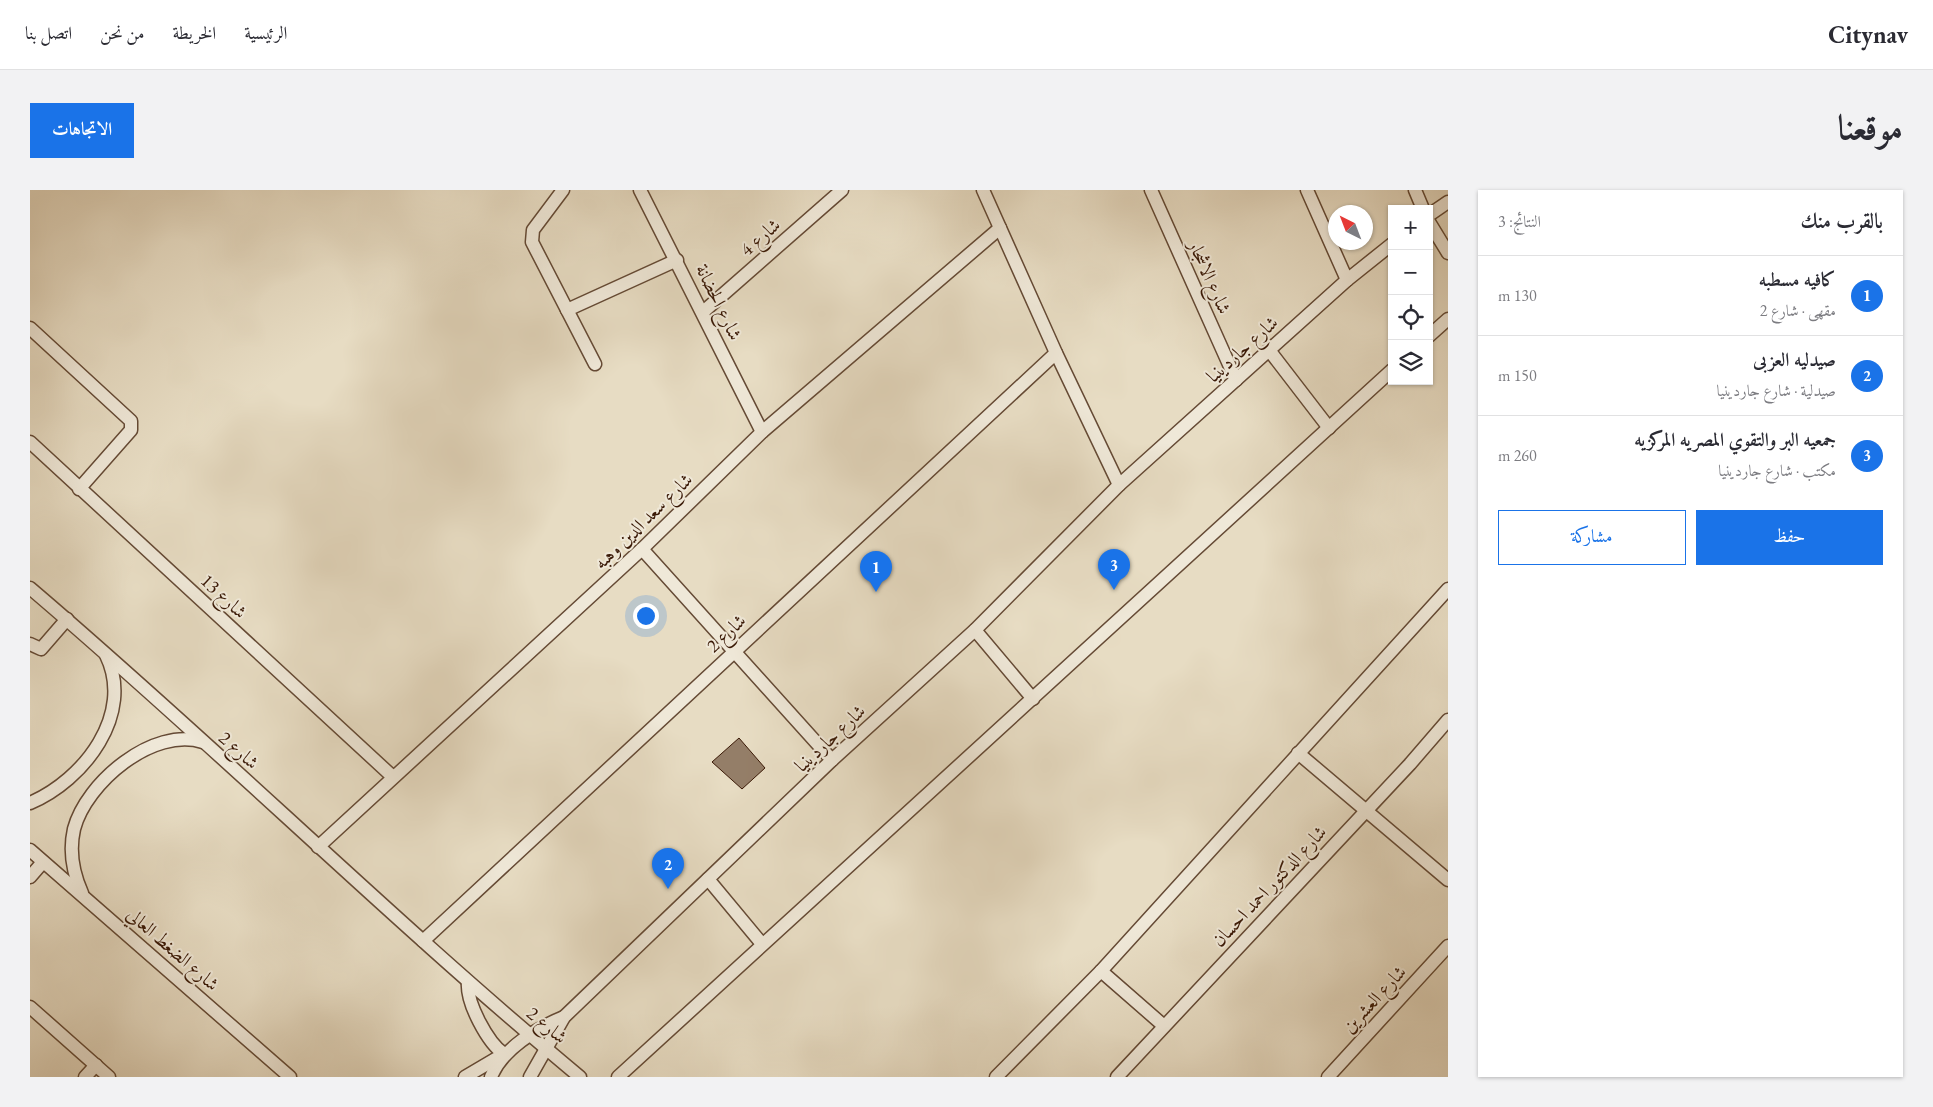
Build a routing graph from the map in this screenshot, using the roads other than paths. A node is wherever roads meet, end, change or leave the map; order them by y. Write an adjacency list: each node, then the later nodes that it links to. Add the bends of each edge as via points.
1 (563, 190): 17 (street, via 531,236 534,248)
2 (640, 190): 15 (street, شارع الحضانة)
3 (842, 190): 18 (street, شارع 4)
4 (983, 190): 11 (street)
5 (1151, 190): 26 (street, شارع الاشجار)
6 (1307, 190): 16 (street)
7 (1415, 190): 9 (street)
8 (1448, 202): 10 (street)
9 (1421, 205)
10 (1433, 211)
11 (1000, 228): 23 (street); 28 (street, شارع سعد الدين وهبه)
12 (1433, 229): 14 (street)
13 (1388, 247): 16 (street, شارع جاردينيا)
14 (1448, 253)
15 (677, 260): 17 (street); 18 (street, شارع الحضانة)
16 (1347, 280): 22 (street, شارع جاردينيا)
17 (567, 310): 24 (street)
18 (703, 312): 28 (street, شارع الحضانة)
19 (1448, 319): 21 (street)
20 (30, 328): 31 (street, via 131,421 131,430)
21 (1433, 332)
22 (1269, 350): 26 (street, شارع جاردينيا); 27 (street)
23 (1056, 353): 30 (street); 39 (street, شارع 2)
24 (595, 364)
25 (1388, 374): 27 (street)
26 (1236, 380): 30 (street, شارع جاردينيا)
27 (1329, 428): 40 (street)
28 (762, 432): 32 (street, شارع سعد الدين وهبه)
29 (30, 442): 31 (street, شارع 13)
30 (1119, 485): 36 (street, شارع جاردينيا)
31 (79, 489): 45 (street, شارع 13)
32 (642, 549): 39 (street); 45 (street, شارع سعد الدين وهبه)
33 (30, 588): 35 (street, شارع 2)
34 (1448, 589): 43 (street)
35 (67, 619): 37 (street, via 42,649); 38 (street, شارع 2)
36 (975, 630): 40 (street); 44 (street, شارع جاردينيا)
37 (30, 644)
38 (104, 650): 42 (street, شارع 2); 46 (street, via 110,663 114,690 106,731 76,771 59,786)
39 (734, 651): 44 (street); 55 (street, شارع 2)
40 (1033, 699): 56 (street)
41 (1448, 720): 47 (street, شارع الدكتور احمد احسان)
42 (203, 742): 48 (street, شارع 2); 54 (street, via 177,740 148,748 123,764 92,794 78,817 72,843 74,870)
43 (1298, 753): 47 (street); 58 (street)
44 (832, 760): 52 (street, شارع جاردينيا)
45 (393, 777): 48 (street, شارع سعد الدين وهبه)
46 (30, 802)
47 (1364, 811): 53 (street); 62 (street, شارع الدكتور احمد احسان)
48 (318, 847): 55 (street, شارع 2)
49 (30, 850): 50 (street, شارع الضغط العالي)
50 (43, 862): 51 (street); 54 (street, شارع الضغط العالي)
51 (30, 877)
52 (708, 879): 56 (street); 61 (street, شارع جاردينيا)
53 (1448, 880)
54 (83, 895): 69 (street, شارع الضغط العالي)
55 (423, 941): 59 (street, شارع 2)
56 (762, 944): 74 (street)
57 (1448, 946): 77 (street, شارع العشرين)
58 (1101, 971): 62 (street); 75 (street)
59 (468, 982): 63 (street, شارع 2); 65 (street, via 470,998 489,1039)
60 (30, 1007): 66 (street)
61 (564, 1017): 63 (street, شارع جاردينيا); 64 (street, شارع جاردينيا)
62 (1164, 1026): 76 (street, شارع الدكتور احمد احسان)
63 (530, 1036): 64 (street, شارع 2); 65 (street, شارع جاردينيا)
64 (546, 1049): 72 (street, شارع جاردينيا); 73 (street, شارع 2)
65 (504, 1054): 70 (street); 71 (street, شارع جاردينيا)
66 (96, 1065): 67 (street); 68 (street)
67 (85, 1077)
68 (109, 1077)
69 (290, 1077)
70 (465, 1077)
71 (491, 1077)
72 (530, 1077)
73 (580, 1077)
74 (618, 1077)
75 (996, 1077)
76 (1117, 1077)
77 (1328, 1077)

